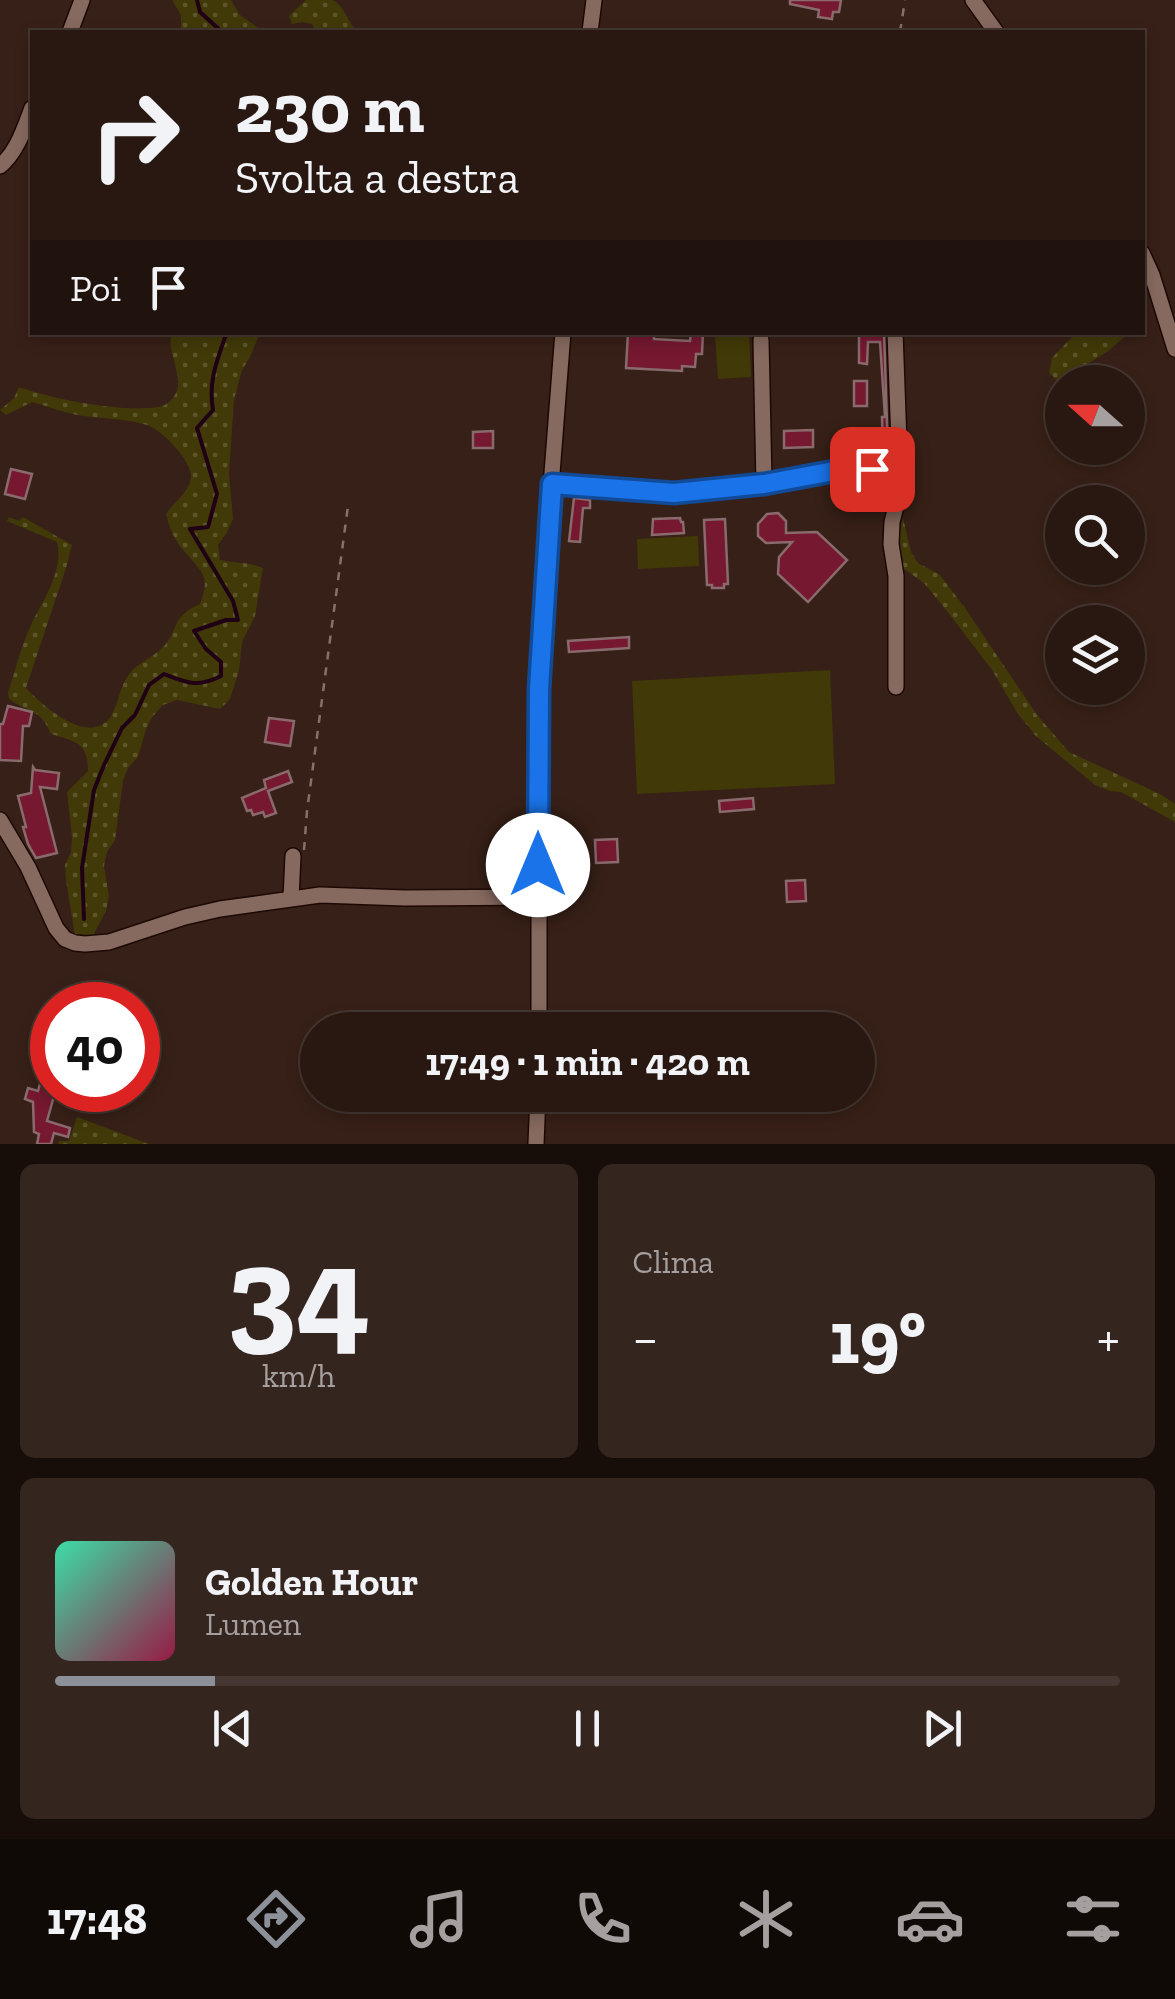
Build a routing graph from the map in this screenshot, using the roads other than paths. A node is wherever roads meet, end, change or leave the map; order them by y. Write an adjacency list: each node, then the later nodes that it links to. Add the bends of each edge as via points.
1 (82, 0): 4 (street)
2 (594, 0): 5 (street)
3 (972, 0): 6 (street)
4 (71, 30)
5 (590, 30)
6 (994, 30)
7 (30, 113): 8 (street)
8 (0, 166)
9 (1145, 260): 13 (street)
10 (564, 335): 15 (street)
11 (895, 335): 14 (street)
12 (760, 340): 16 (street)
13 (1175, 349)
14 (900, 472): 16 (street, via 829,472); 17 (street, via 891,544)
15 (552, 484): 16 (street, via 674,493); 20 (street, via 539,689)
16 (764, 484)
17 (896, 688)
18 (0, 820): 21 (street, via 60,936 75,943 109,942 184,917)
19 (298, 860): 21 (street)
20 (538, 897): 21 (street); 22 (street)
21 (291, 898)
22 (539, 1012)
23 (537, 1112): 24 (street)
24 (536, 1144)

